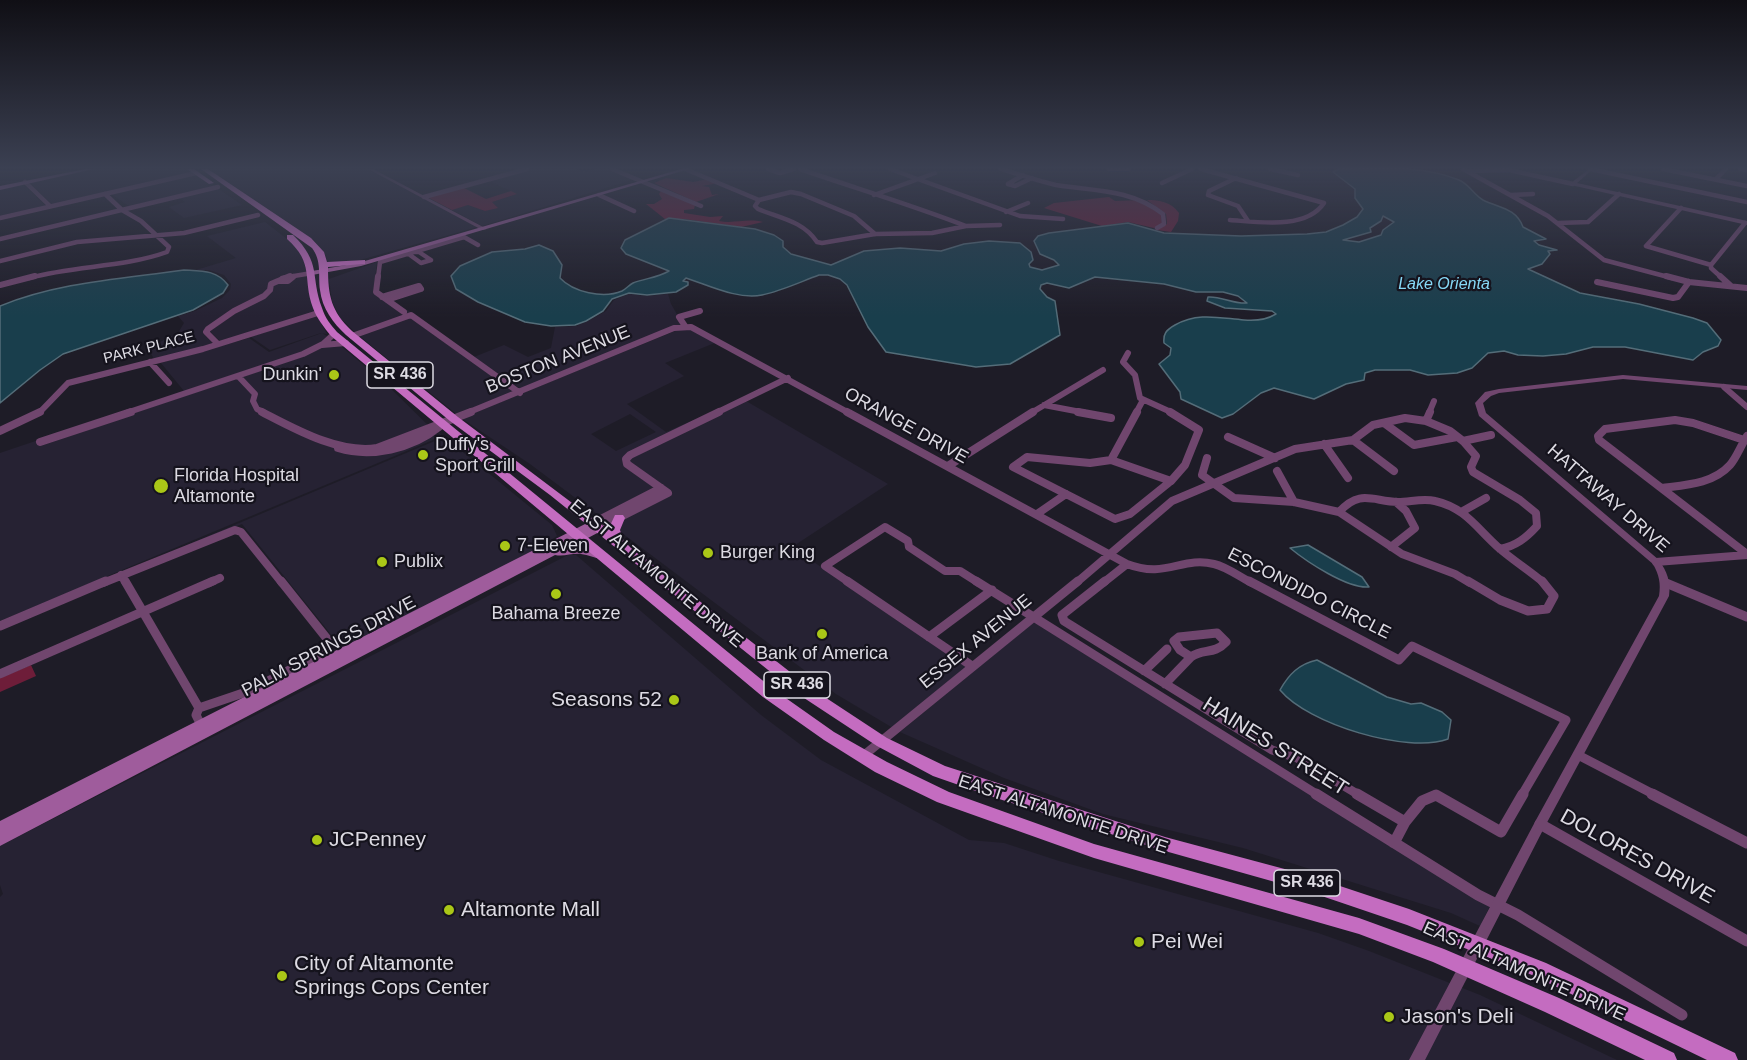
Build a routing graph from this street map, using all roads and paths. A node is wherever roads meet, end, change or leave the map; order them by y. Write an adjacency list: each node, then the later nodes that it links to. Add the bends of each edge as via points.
1 (86, 218): 33 (street)
2 (137, 218): 32 (street)
3 (236, 218): 30 (street)
4 (264, 218): 28 (main road, EAST ALTAMONTE DRIVE / SR 436)
5 (276, 218): 29 (main road)
6 (464, 218): 26 (street)
7 (515, 218): 26 (main road)
8 (784, 218): 31 (street, via 811,231 819,243)
9 (858, 218): 31 (street)
10 (947, 218): 25 (street)
11 (1044, 218): 19 (street)
12 (1163, 218): 27 (street, via 1164,224)
13 (1246, 218): 21 (street)
14 (1300, 218): 21 (street)
15 (1550, 218): 22 (street)
16 (1592, 218): 22 (street)
17 (1671, 218): 39 (street, via 1646,244 1648,248)
18 (1726, 218): 23 (street)
19 (1063, 219)
20 (1230, 220): 21 (street)
21 (1248, 221)
22 (1558, 223): 43 (street, via 1604,260)
23 (1746, 223): 39 (street)
24 (1000, 225): 25 (street)
25 (966, 226): 31 (street, via 932,233)
26 (482, 228): 36 (main road)
27 (1156, 228)
28 (283, 232): 29 (main road); 41 (main road, EAST ALTAMONTE DRIVE / SR 436, via 306,251)
29 (296, 232): 40 (main road, via 316,248)
30 (184, 233): 32 (street); 34 (street)
31 (875, 234)
32 (157, 236): 34 (street); 37 (street, via 77,243)
33 (0, 239)
34 (165, 244): 44 (street, via 169,247 167,252 149,260 62,269)
35 (478, 245): 36 (street, via 464,237)
36 (410, 250): 38 (main road); 40 (main road, via 359,266); 47 (street, via 380,262 376,292)
37 (0, 261)
38 (362, 262): 40 (main road)
39 (1711, 265): 45 (street)
40 (325, 269): 41 (main road); 51 (main road, via 325,293)
41 (312, 273): 48 (main road, EAST ALTAMONTE DRIVE / SR 436); 55 (street, via 283,277 271,284 264,296 208,329 206,332)
42 (1597, 282): 43 (street, via 1673,298)
43 (1689, 282): 45 (street)
44 (0, 285)
45 (1731, 286): 46 (street)
46 (1747, 288)
47 (384, 298): 47 (street, via 420,289 415,286); 50 (street)
48 (317, 310): 51 (main road); 53 (main road, EAST ALTAMONTE DRIVE / SR 436); 55 (street, PARK PLACE)
49 (700, 311): 52 (street, via 679,317)
50 (404, 312)
51 (332, 313): 54 (main road, SR 436)
52 (685, 326): 63 (street, ORANGE DRIVE, via 697,328); 67 (street, BOSTON AVENUE)
53 (334, 334): 54 (main road, EAST ALTAMONTE DRIVE / SR 436); 56 (street)
54 (349, 340): 56 (street); 58 (main road, EAST ALTAMONTE DRIVE / SR 436); 59 (main road, SR 436); 67 (street, via 411,315)
55 (218, 344): 60 (street, PARK PLACE)
56 (321, 345): 62 (street)
57 (1128, 353): 68 (street, via 1123,362 1135,375)
58 (366, 360): 59 (main road); 76 (main road, EAST ALTAMONTE DRIVE / SR 436)
59 (383, 361): 73 (main road, SR 436)
60 (150, 362): 64 (street); 77 (street, PARK PLACE, via 64,384 37,415)
61 (1103, 370): 70 (street)
62 (238, 376): 76 (street, BOSTON AVENUE, via 255,394 256,409 331,441 338,448 364,456 425,435); 83 (street)
63 (788, 378): 90 (street, ORANGE DRIVE); 97 (street, via 626,459 627,464)
64 (169, 383)
65 (1724, 387): 66 (street, HATTAWAY DRIVE); 71 (street); 115 (street, HATTAWAY DRIVE, via 1623,377 1499,391 1488,394 1479,403 1482,414)
66 (1747, 388)
67 (520, 393): 73 (street, BOSTON AVENUE)
68 (1143, 400): 89 (street); 94 (street, via 1199,430 1192,451)
69 (1434, 401): 74 (street)
70 (1044, 405): 72 (street); 90 (street)
71 (1747, 407)
72 (1111, 418)
73 (454, 419): 76 (street, BOSTON AVENUE); 106 (main road, SR 436)
74 (1426, 421): 75 (street, via 1405,418); 81 (street)
75 (1384, 423): 81 (street, via 1414,445); 82 (street, via 1373,425)
76 (442, 424): 107 (main road, EAST ALTAMONTE DRIVE / SR 436)
77 (0, 431)
78 (1491, 435): 81 (street)
79 (1228, 437): 88 (street)
80 (1746, 438): 85 (street); 96 (street, via 1675,420 1600,432 1599,440)
81 (1460, 439): 110 (street, via 1476,456 1473,472 1536,513 1537,526 1516,546)
82 (1353, 440): 84 (street, ESSEX AVENUE); 92 (street)
83 (40, 442)
84 (1324, 444): 88 (street, ESSEX AVENUE, via 1295,449); 93 (street)
85 (1737, 454): 86 (street); 96 (street, via 1718,474)
86 (1747, 457)
87 (1207, 458): 95 (street, via 1202,475)
88 (1275, 458): 95 (street, ESSEX AVENUE)
89 (1111, 460): 94 (street); 98 (street, via 1090,463 1027,457 1012,467)
90 (948, 466): 104 (street, ORANGE DRIVE)
91 (1277, 471): 100 (street)
92 (1394, 471)
93 (1348, 477)
94 (1173, 482): 98 (street, via 1123,519 1115,519)
95 (1213, 484): 100 (street, via 1234,498); 111 (street, ESSEX AVENUE, via 1172,501)
96 (1662, 488): 112 (street)
97 (665, 490): 105 (street, PALM SPRINGS DRIVE); 106 (street, PALM SPRINGS DRIVE)
98 (1066, 494): 104 (street)
99 (1486, 498): 102 (street)
100 (1294, 502): 103 (street)
101 (1396, 502): 102 (street, via 1433,500); 103 (street, via 1360,498 1349,501); 109 (street, via 1415,528)
102 (1463, 511): 110 (street)
103 (1339, 512): 109 (street)
104 (1037, 514): 111 (street, ORANGE DRIVE)
105 (619, 518): 106 (street, PALM SPRINGS DRIVE); 108 (main road, via 614,530)
106 (596, 526): 107 (main road, PALM SPRINGS DRIVE); 108 (main road, SR 436)
107 (578, 535): 113 (main road, EAST ALTAMONTE DRIVE / SR 436); 114 (main road, PALM SPRINGS DRIVE); 135 (main road, PALM SPRINGS DRIVE)
108 (618, 543): 124 (main road, SR 436)
109 (1390, 547): 110 (street, via 1455,574 1500,600 1528,611 1547,609 1554,596 1543,582)
110 (1500, 549)
111 (1111, 554): 116 (street, ESCONDIDO CIRCLE); 122 (street, ESSEX AVENUE)
112 (1747, 554): 115 (street)
113 (602, 556): 114 (main road, via 580,550); 126 (main road, EAST ALTAMONTE DRIVE / SR 436)
114 (542, 558): 135 (main road, PALM SPRINGS DRIVE)
115 (1656, 562): 119 (street, HATTAWAY DRIVE)
116 (1127, 564): 131 (street, via 1062,615 1064,621); 140 (street, ESCONDIDO CIRCLE, via 1153,573 1202,561 1216,564 1399,660 1412,645 1566,720 1501,832 1436,795 1429,795 1418,805)
117 (121, 575): 121 (street); 125 (street); 134 (street, via 235,530 241,532 328,640 328,650 302,665 249,691)
118 (220, 578): 121 (street)
119 (1666, 583): 123 (street); 138 (street, HATTAWAY DRIVE, via 1664,596)
120 (992, 590): 122 (street, HAINES STREET); 127 (street); 127 (street, HAINES STREET, via 960,571 945,571 885,527 825,566)
121 (142, 613): 132 (street); 134 (street)
122 (1035, 616): 130 (street, ESSEX AVENUE); 144 (street, HAINES STREET)
123 (1747, 617)
124 (717, 622): 126 (main road); 137 (main road, SR 436, via 803,690)
125 (0, 626)
126 (697, 634): 139 (main road, EAST ALTAMONTE DRIVE / SR 436, via 768,693)
127 (929, 638): 130 (street)
128 (1167, 649): 131 (street)
129 (1191, 657): 129 (street, via 1219,650 1226,639 1217,633 1179,637 1174,641); 133 (street)
130 (968, 664): 137 (street, ESSEX AVENUE)
131 (1144, 671): 133 (street)
132 (0, 674)
133 (1165, 684): 140 (street, via 1272,750 1297,758)
134 (199, 708): 135 (street, via 206,708); 136 (street, via 196,715)
135 (217, 722): 136 (main road, PALM SPRINGS DRIVE)
136 (204, 729): 142 (main road, PALM SPRINGS DRIVE); 143 (main road, PALM SPRINGS DRIVE)
137 (882, 742): 139 (street, ESSEX AVENUE); 148 (main road, EAST ALTAMONTE DRIVE / SR 436, via 939,771 996,791 1307,883)
138 (1578, 755): 141 (street, HATTAWAY DRIVE); 145 (street)
139 (862, 756): 149 (main road, EAST ALTAMONTE DRIVE / SR 436, via 944,797 1009,822 1095,851 1359,926)
140 (1406, 823): 144 (street, ESCONDIDO CIRCLE)
141 (1540, 825): 146 (street, HATTAWAY DRIVE); 147 (street, DOLORES DRIVE)
142 (0, 828)
143 (0, 840)
144 (1394, 843): 146 (street, HAINES STREET)
145 (1747, 843)
146 (1498, 906): 148 (street, HATTAWAY DRIVE); 150 (street, HAINES STREET)
147 (1747, 941)
148 (1478, 944): 149 (street, HATTAWAY DRIVE); 153 (main road, EAST ALTAMONTE DRIVE / SR 436)
149 (1466, 968): 151 (street, HATTAWAY DRIVE); 152 (main road, EAST ALTAMONTE DRIVE / SR 436)
150 (1682, 1015)
151 (1417, 1060)
152 (1667, 1060)
153 (1728, 1060)

